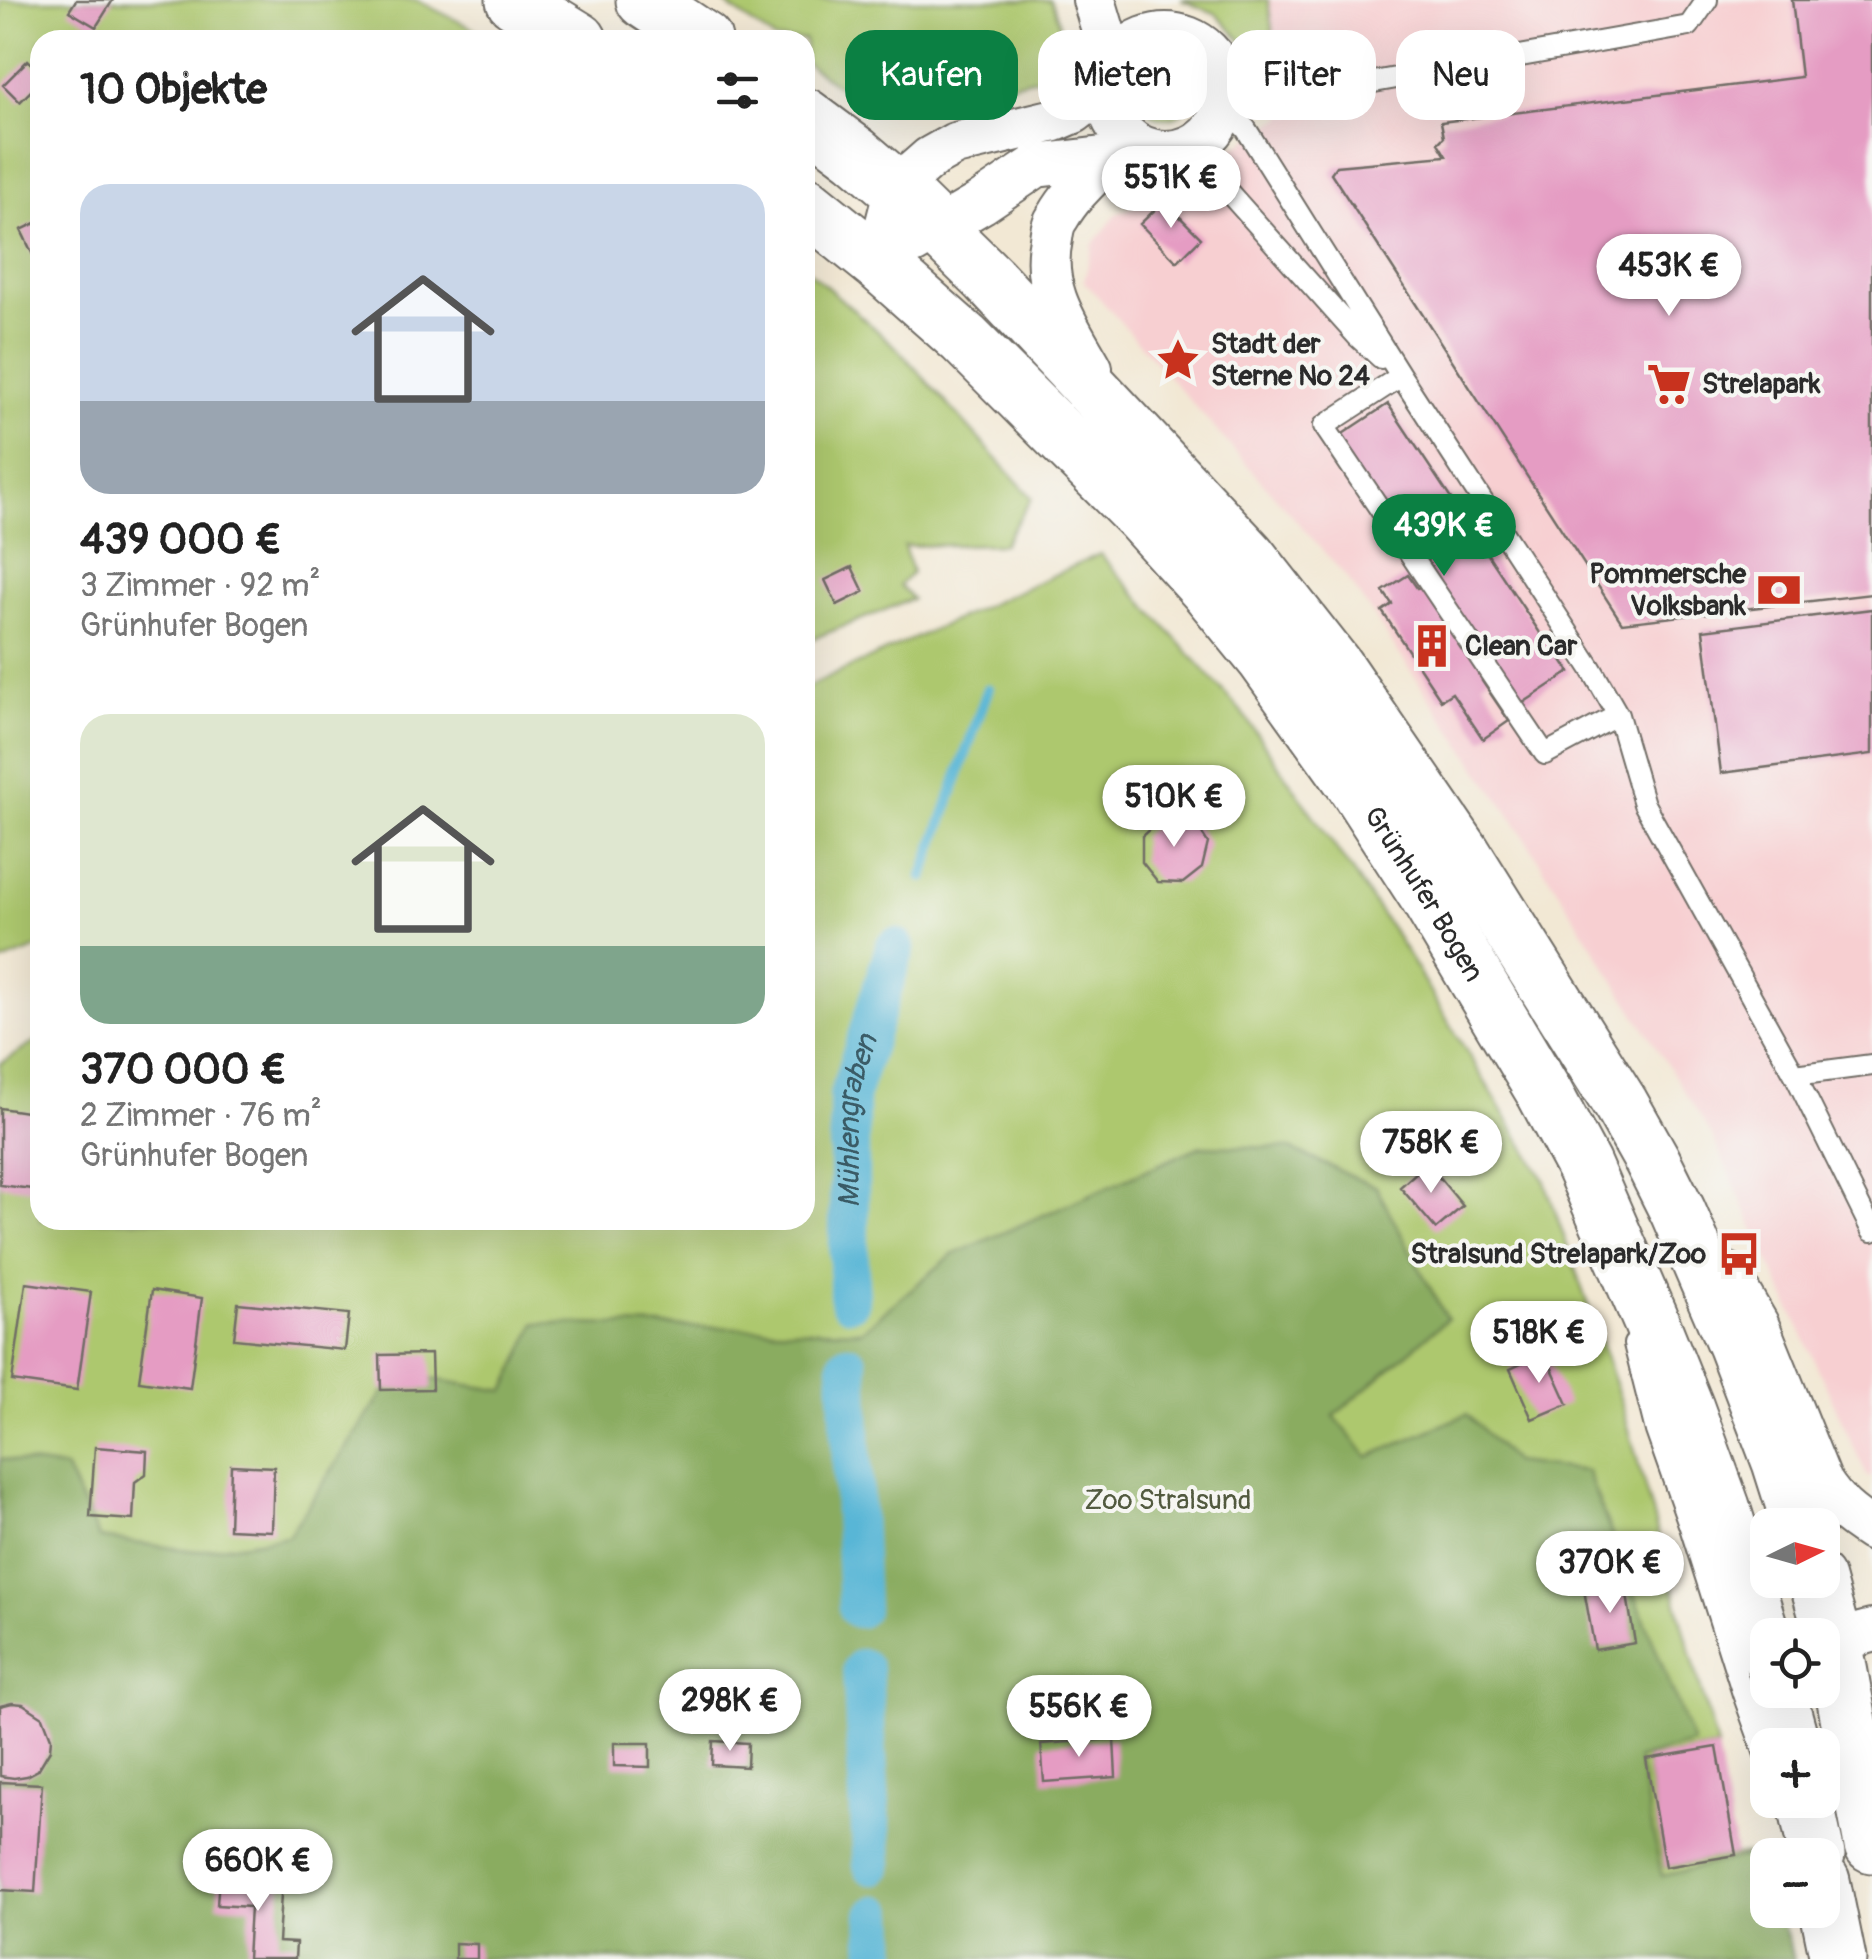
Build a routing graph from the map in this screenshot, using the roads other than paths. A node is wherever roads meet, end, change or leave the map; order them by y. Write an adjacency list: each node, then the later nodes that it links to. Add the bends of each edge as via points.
1 (514, 0): 6 (main road)
2 (644, 0): 7 (main road)
3 (1094, 0): 8 (street)
4 (1140, 0): 9 (street)
5 (1707, 0): 11 (lane, via 1690,26 1261,102)
6 (562, 30)
7 (689, 30)
8 (1099, 30)
9 (1165, 30)
10 (1207, 50): 11 (street, via 1219,66)
11 (1224, 101): 15 (street, via 1202,140); 20 (lane)
12 (1055, 120): 16 (street, via 955,144)
13 (1112, 120): 15 (street)
14 (815, 123): 16 (main road, Grünhufer Bogen)
15 (1146, 152): 18 (street, via 1036,166); 20 (lane, via 1231,194); 21 (street, Grünhufer Bogen, via 1073,195 1054,221 1047,257 1058,310)
16 (896, 188): 18 (main road, Grünhufer Bogen); 19 (street)
17 (815, 212): 19 (main road, Grünhufer Bogen)
18 (939, 229): 19 (street); 21 (main road, Grünhufer Bogen)
19 (878, 262): 27 (main road, Grünhufer Bogen, via 1141,516 1316,727 1545,1094)
20 (1400, 376): 22 (lane); 22 (lane, via 1324,426 1545,754)
21 (1121, 421): 25 (main road, Grünhufer Bogen, via 1248,556 1347,683 1611,1090)
22 (1618, 715): 24 (lane, via 1644,804)
23 (1872, 1065): 24 (lane)
24 (1796, 1075): 26 (lane)
25 (1686, 1229): 28 (main road, Grünhufer Bogen); 29 (street, Grünhufer Bogen, via 1729,1275 1756,1324 1821,1482 1833,1501)
26 (1872, 1231)
27 (1629, 1272): 31 (main road, Grünhufer Bogen, via 1679,1390); 33 (lane, via 1634,1343 1656,1431)
28 (1795, 1508)
29 (1872, 1530)
30 (1825, 1598): 32 (main road)
31 (1757, 1618)
32 (1843, 1639): 34 (main road)
33 (1755, 1728)
34 (1872, 1845)
35 (1832, 1928): 36 (main road)
36 (1838, 1959)

